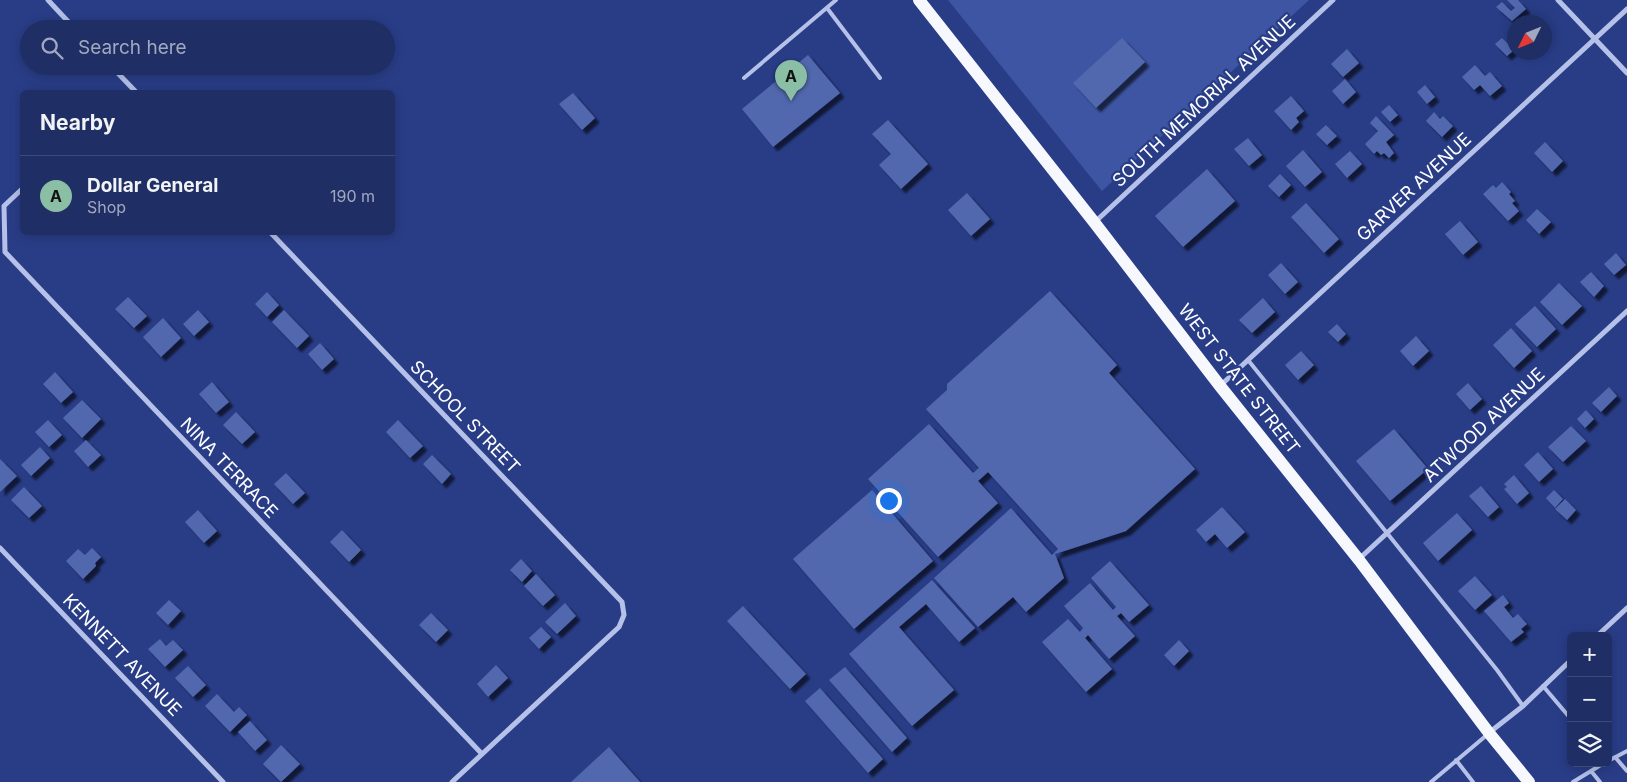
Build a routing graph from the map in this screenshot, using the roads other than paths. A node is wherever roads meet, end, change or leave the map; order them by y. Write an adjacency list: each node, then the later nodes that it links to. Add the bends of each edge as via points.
1 (48, 0): 8 (street)
2 (836, 0): 6 (lane)
3 (918, 0): 17 (main road, WEST STATE STREET)
4 (1333, 0): 17 (street, SOUTH MEMORIAL AVENUE)
5 (1558, 0): 9 (street)
6 (827, 8): 12 (lane); 13 (lane)
7 (1627, 9): 9 (street, GARVER AVENUE)
8 (67, 20)
9 (1595, 38): 10 (street); 20 (street, GARVER AVENUE)
10 (1627, 73)
11 (120, 75): 14 (street)
12 (744, 78)
13 (880, 78)
14 (132, 88): 15 (street)
15 (129, 90)
16 (20, 191): 33 (street, NINA TERRACE, via 4,206 5,252)
17 (1094, 222): 21 (main road, WEST STATE STREET)
18 (273, 235): 33 (street, SCHOOL STREET, via 622,602 624,615 619,627)
19 (1627, 311): 22 (street, ATWOOD AVENUE)
20 (1248, 360): 21 (street, GARVER AVENUE); 22 (lane)
21 (1220, 386): 24 (main road, WEST STATE STREET)
22 (1387, 534): 24 (street, ATWOOD AVENUE); 29 (lane, via 1497,670)
23 (0, 548): 40 (street, KENNETT AVENUE)
24 (1359, 560): 31 (main road, WEST STATE STREET)
25 (1627, 608): 26 (street)
26 (1601, 632)
27 (1567, 664): 28 (street)
28 (1543, 686): 29 (street); 30 (lane)
29 (1522, 706): 31 (street)
30 (1567, 714)
31 (1490, 733): 36 (lane); 44 (main road, WEST STATE STREET)
32 (1627, 751): 34 (lane)
33 (482, 754): 41 (street)
34 (1615, 757): 35 (lane); 39 (lane)
35 (1612, 759)
36 (1456, 760): 42 (lane); 43 (lane)
37 (1598, 767): 38 (lane)
38 (1591, 771): 45 (lane); 46 (lane)
39 (1627, 771)
40 (223, 782)
41 (452, 782)
42 (1430, 782)
43 (1473, 782)
44 (1529, 782)
45 (1573, 782)
46 (1600, 782)

